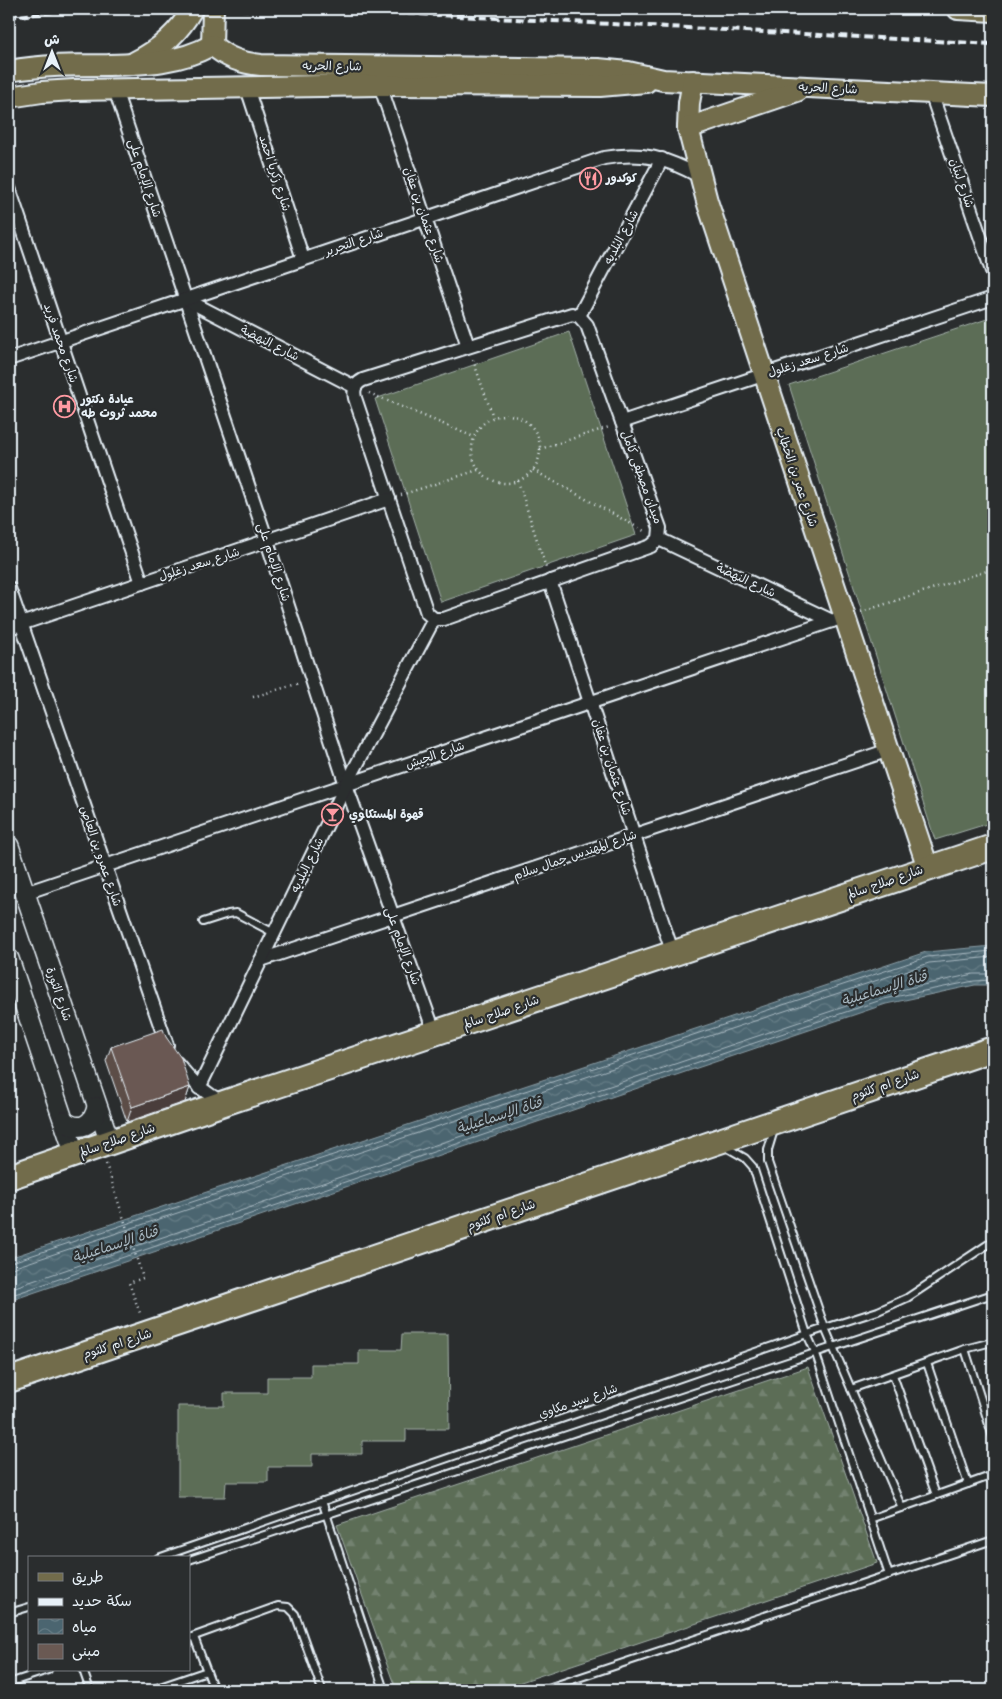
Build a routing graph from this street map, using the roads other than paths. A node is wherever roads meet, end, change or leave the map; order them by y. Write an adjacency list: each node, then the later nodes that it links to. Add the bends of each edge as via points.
1 (192, 9): 6 (main road, via 172,37)
2 (213, 9): 5 (main road)
3 (958, 9): 4 (main road)
4 (986, 10)
5 (212, 44): 6 (main road, via 183,58); 8 (main road, شارع الحريه, via 223,54 246,64 598,69)
6 (131, 64): 7 (main road)
7 (9, 71)
8 (663, 80): 9 (main road, شارع الحريه); 10 (main road, شارع الحريه, via 600,86)
9 (692, 81): 12 (main road, شارع الحريه); 17 (main road, شارع عمر بن الخطاب)
10 (380, 85): 11 (main road, شارع الحريه); 21 (street, شارع عثمان بن عفان)
11 (247, 88): 13 (main road, شارع الحريه); 22 (street, شارع زكريا احمد)
12 (806, 88): 14 (main road, شارع الحريه); 17 (main road)
13 (115, 90): 16 (main road, شارع الحريه, via 42,92); 25 (street, شارع الإمام على)
14 (931, 93): 15 (main road, شارع الحريه); 23 (street, شارع لبنان)
15 (993, 96)
16 (9, 97)
17 (688, 128): 19 (main road, شارع عمر بن الخطاب)
18 (662, 159): 19 (street, شارع التحرير); 21 (street, شارع التحرير, via 633,154 604,158); 26 (street, شارع البلديه)
19 (699, 176): 30 (main road, شارع عمر بن الخطاب)
20 (9, 188): 27 (street, شارع محمد فريد)
21 (425, 218): 22 (street, شارع التحرير); 28 (street, شارع عثمان بن عفان)
22 (303, 259): 25 (street, شارع التحرير)
23 (993, 274)
24 (993, 298): 30 (street, شارع سعد زغلول)
25 (185, 299): 27 (street, شارع التحرير); 31 (street, شارع النهضة); 35 (street, شارع الإمام على)
26 (579, 316): 28 (street, via 564,315); 32 (street, ميدان مصطفى كامل, via 587,325)
27 (60, 341): 29 (street, شارع التحرير); 37 (street, شارع محمد فريد)
28 (468, 346): 31 (street, via 362,380)
29 (9, 359)
30 (763, 375): 32 (street, شارع سعد زغلول); 40 (main road, شارع عمر بن الخطاب)
31 (354, 387): 33 (street, via 354,398)
32 (622, 422): 34 (street, ميدان مصطفى كامل, via 660,528)
33 (389, 499): 35 (street, شارع سعد زغلول); 39 (street, via 427,613)
34 (659, 539): 36 (street, ميدان مصطفى كامل, via 651,546); 40 (street, شارع النهضة)
35 (267, 541): 37 (street, شارع سعد زغلول); 45 (street, شارع الإمام على)
36 (550, 581): 39 (street, ميدان مصطفى كامل, via 444,619); 43 (street, شارع عثمان بن عفان)
37 (142, 583): 41 (street, شارع سعد زغلول)
38 (9, 588): 41 (street, شارع عمرو بن العاص)
39 (434, 619): 45 (street, شارع البلديه)
40 (838, 619): 43 (street, شارع الجيش); 44 (main road, شارع عمر بن الخطاب)
41 (21, 624): 42 (street, شارع سعد زغلول); 49 (street, شارع عمرو بن العاص)
42 (9, 628)
43 (590, 702): 45 (street, شارع الجيش); 46 (street, شارع عثمان بن عفان)
44 (889, 750): 46 (street, شارع المهندس جمال سلام); 50 (main road, شارع عمر بن الخطاب)
45 (346, 785): 49 (street, شارع الجيش); 52 (street, شارع الإمام على); 54 (street, شارع البلديه)
46 (634, 835): 52 (street, شارع المهندس جمال سلام); 55 (street, شارع عثمان بن عفان)
47 (9, 846): 51 (street, شارع الثورة)
48 (993, 847): 50 (highway, شارع صلاح سالم)
49 (104, 866): 51 (street, شارع الجيش); 60 (street, شارع عمرو بن العاص, via 168,1047 176,1062)
50 (928, 868): 55 (highway, شارع صلاح سالم)
51 (25, 893): 62 (street, شارع الثورة)
52 (392, 917): 57 (street, شارع المهندس جمال سلام); 58 (street, شارع الإمام على)
53 (203, 922): 54 (lane, via 236,913)
54 (274, 932): 57 (street, شارع البلديه)
55 (674, 954): 58 (highway, شارع صلاح سالم)
56 (9, 959): 64 (street)
57 (261, 960): 60 (street, شارع البلديه)
58 (435, 1034): 61 (highway, شارع صلاح سالم)
59 (993, 1049): 63 (highway, شارع ام كلثوم)
60 (199, 1088): 61 (street, شارع عمرو بن العاص)
61 (224, 1103): 66 (highway, شارع صلاح سالم)
62 (97, 1107): 64 (street, via 96,1114 85,1125 78,1127); 66 (street, شارع الثورة)
63 (783, 1120): 65 (highway, شارع ام كلثوم); 71 (lane, via 771,1138 768,1162)
64 (64, 1121): 67 (street)
65 (711, 1144): 72 (lane, via 734,1150 753,1167); 79 (highway, شارع ام كلثوم)
66 (105, 1145): 67 (highway, شارع صلاح سالم)
67 (76, 1155): 68 (highway, شارع صلاح سالم)
68 (9, 1177)
69 (993, 1241): 71 (lane, شارع سيد مكاوي, via 907,1298)
70 (993, 1294): 74 (lane)
71 (825, 1328): 72 (lane, شارع سيد مكاوي); 74 (lane)
72 (807, 1334): 76 (lane); 85 (lane, شارع سيد مكاوي)
73 (993, 1343): 75 (lane)
74 (833, 1348): 76 (lane); 80 (lane)
75 (965, 1349): 77 (lane); 81 (lane)
76 (816, 1354): 87 (lane); 88 (lane)
77 (927, 1363): 78 (lane); 83 (lane)
78 (893, 1375): 80 (lane); 84 (lane)
79 (9, 1380)
80 (851, 1389): 86 (lane)
81 (993, 1437)
82 (993, 1474): 83 (lane)
83 (968, 1484): 84 (lane)
84 (936, 1495): 86 (lane)
85 (322, 1501): 87 (lane); 90 (lane, شارع سيد مكاوي)
86 (902, 1508): 88 (lane)
87 (326, 1516): 91 (lane); 104 (lane)
88 (870, 1519): 92 (lane)
89 (993, 1540): 92 (lane)
90 (164, 1556)
91 (190, 1560)
92 (889, 1575): 105 (lane)
93 (28, 1608): 94 (lane)
94 (9, 1613)
95 (191, 1638): 96 (lane); 103 (lane, via 278,1606 288,1607 295,1614)
96 (207, 1671): 101 (lane); 102 (lane)
97 (42, 1672): 99 (lane)
98 (84, 1672): 100 (lane)
99 (9, 1683)
100 (90, 1690)
101 (151, 1690)
102 (214, 1690)
103 (322, 1690)
104 (384, 1690)
105 (542, 1690)

